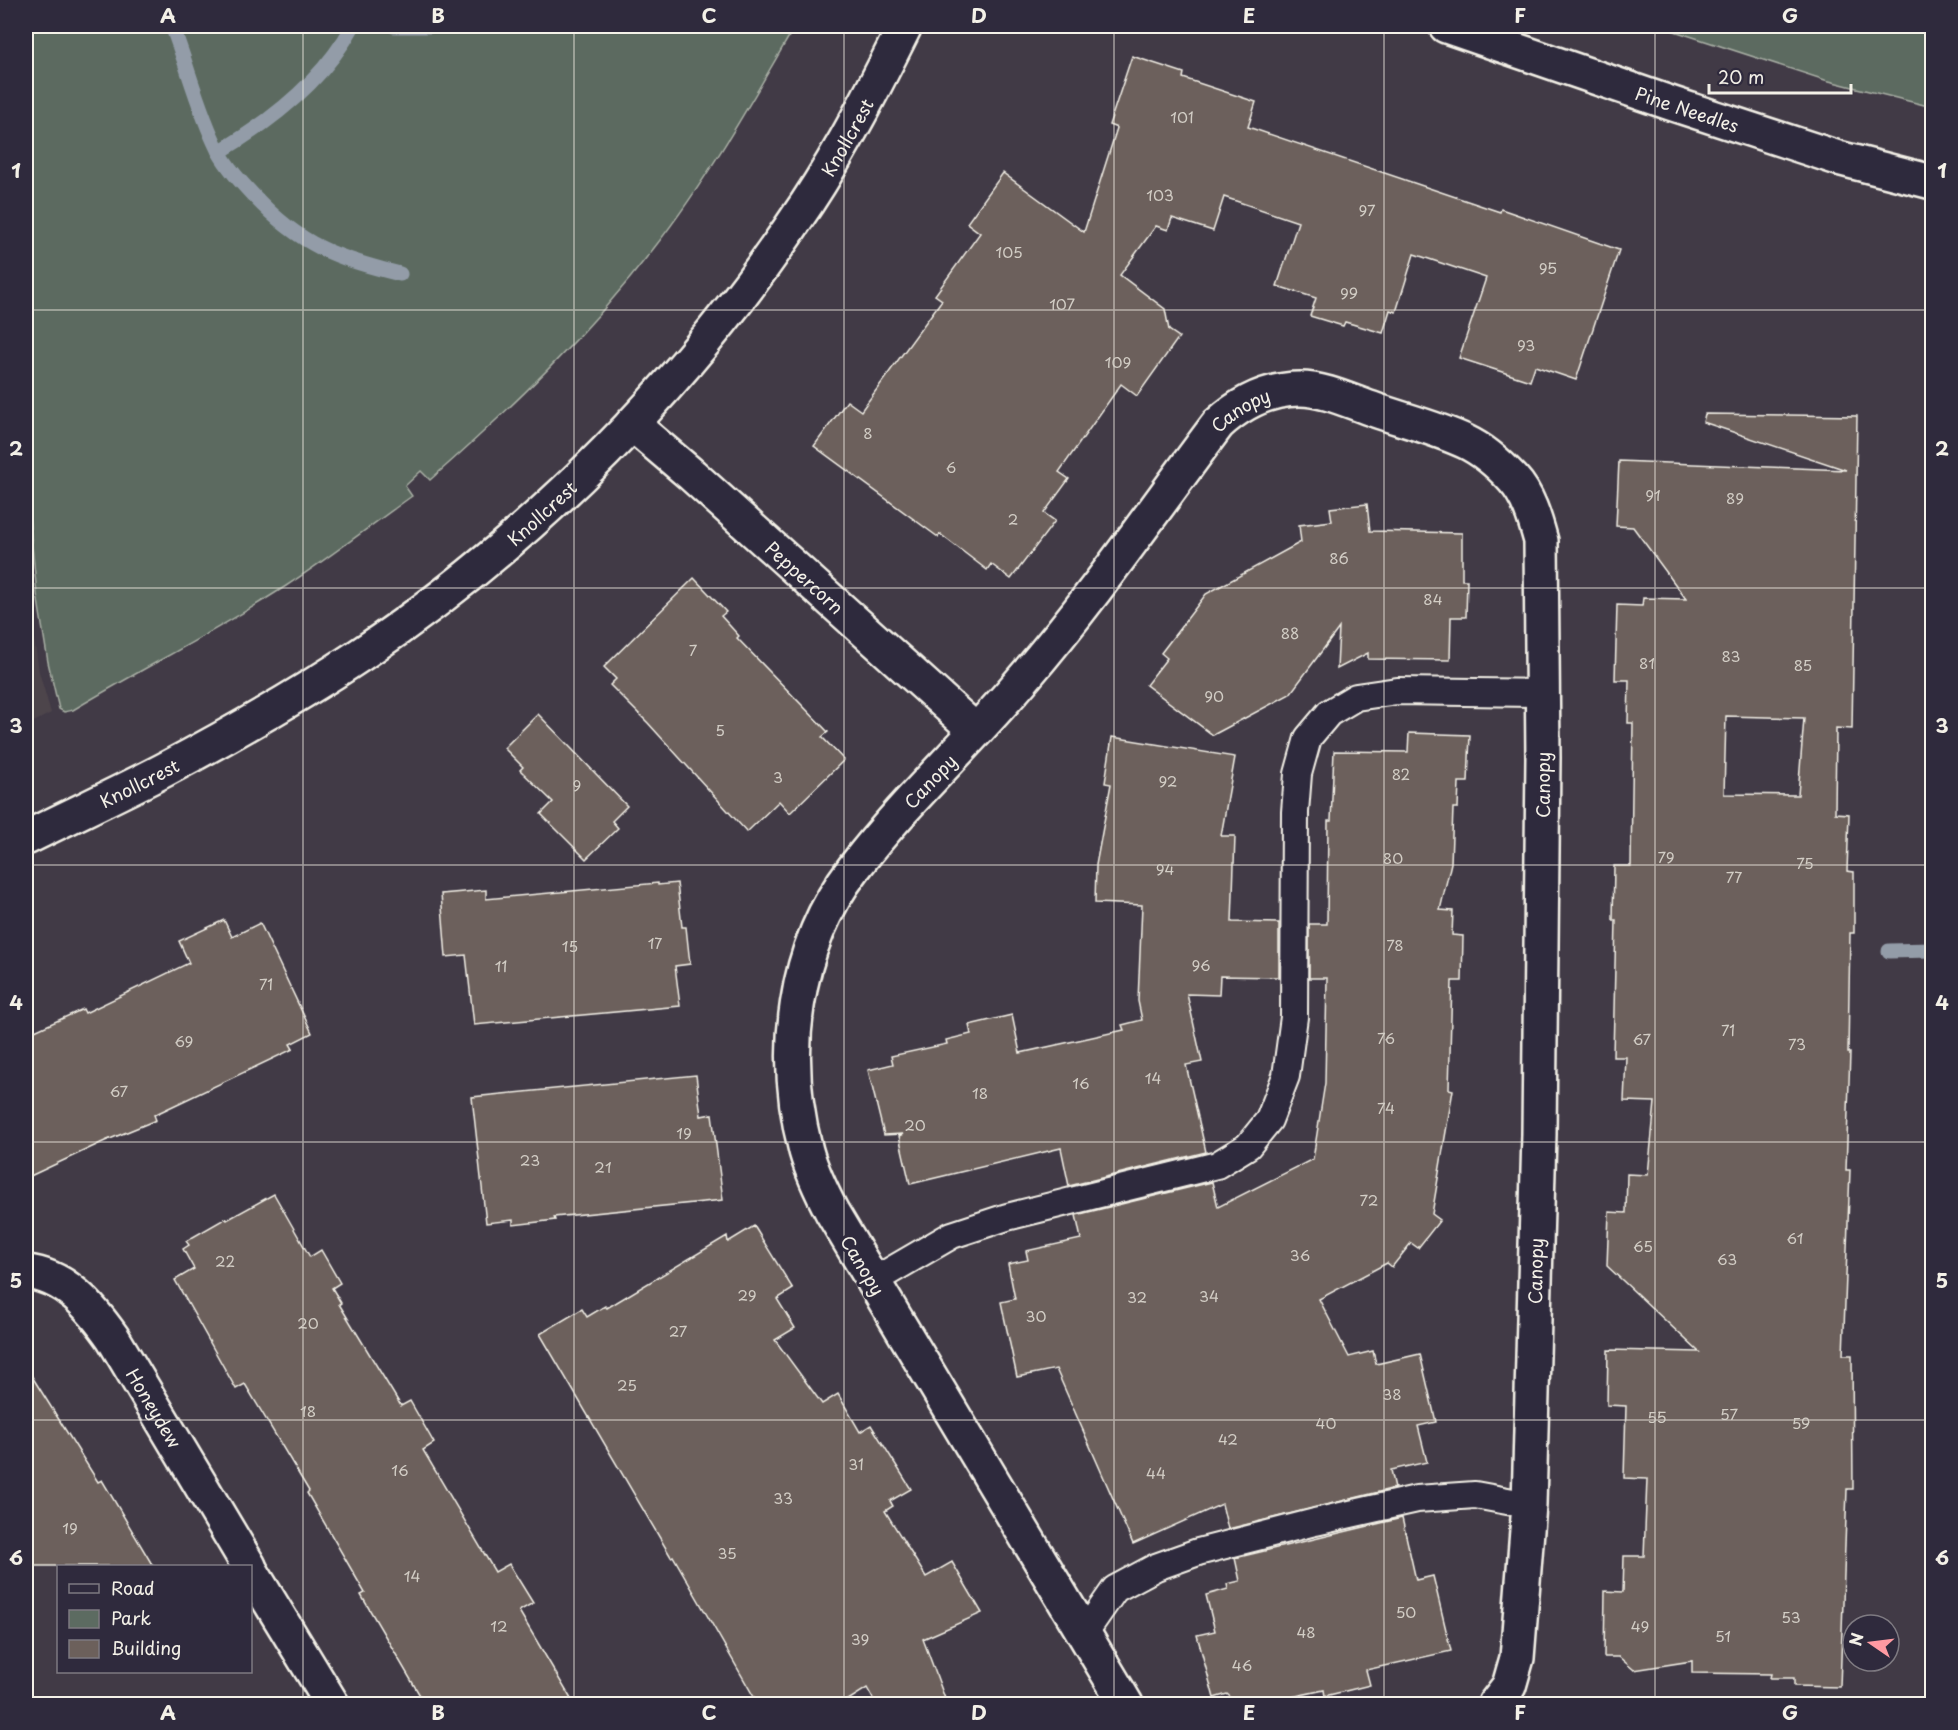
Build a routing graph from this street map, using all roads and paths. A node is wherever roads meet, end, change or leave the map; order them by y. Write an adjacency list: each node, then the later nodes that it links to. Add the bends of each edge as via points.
1 (905, 26): 4 (street, Knollcrest, via 843,144 769,258 692,359)
2 (1446, 26): 3 (street, Pine Needles, via 1838,158)
3 (1932, 182)
4 (632, 424): 6 (street, Peppercorn); 7 (street, Knollcrest, via 528,526 373,646 285,702 164,770)
5 (1542, 693): 6 (street, Canopy, via 1541,541 1526,498 1514,479 1466,442 1318,391 1300,389 1250,400 1218,424 1059,636); 9 (lane, via 1397,691 1356,698 1329,713 1308,738 1298,774 1295,812 1294,1017 1286,1076 1269,1120 1248,1146 1217,1165 1007,1217 952,1235); 10 (street, Canopy, via 1539,1134)
6 (976, 731): 9 (street, Canopy, via 841,887 807,960 797,999 792,1041 794,1080 806,1152 832,1212)
7 (26, 838)
8 (29, 1273): 11 (street, Honeydew, via 72,1291 100,1320)
9 (873, 1281): 13 (street, Canopy)
10 (1529, 1505): 13 (lane, via 1476,1495 1417,1499 1198,1552 1156,1567 1115,1589); 16 (street, Canopy, via 1517,1658 1509,1686)
11 (248, 1565)
12 (252, 1571): 14 (street, Honeydew)
13 (1083, 1635): 15 (street, Canopy)
14 (332, 1704)
15 (1126, 1704)
16 (1495, 1704)

